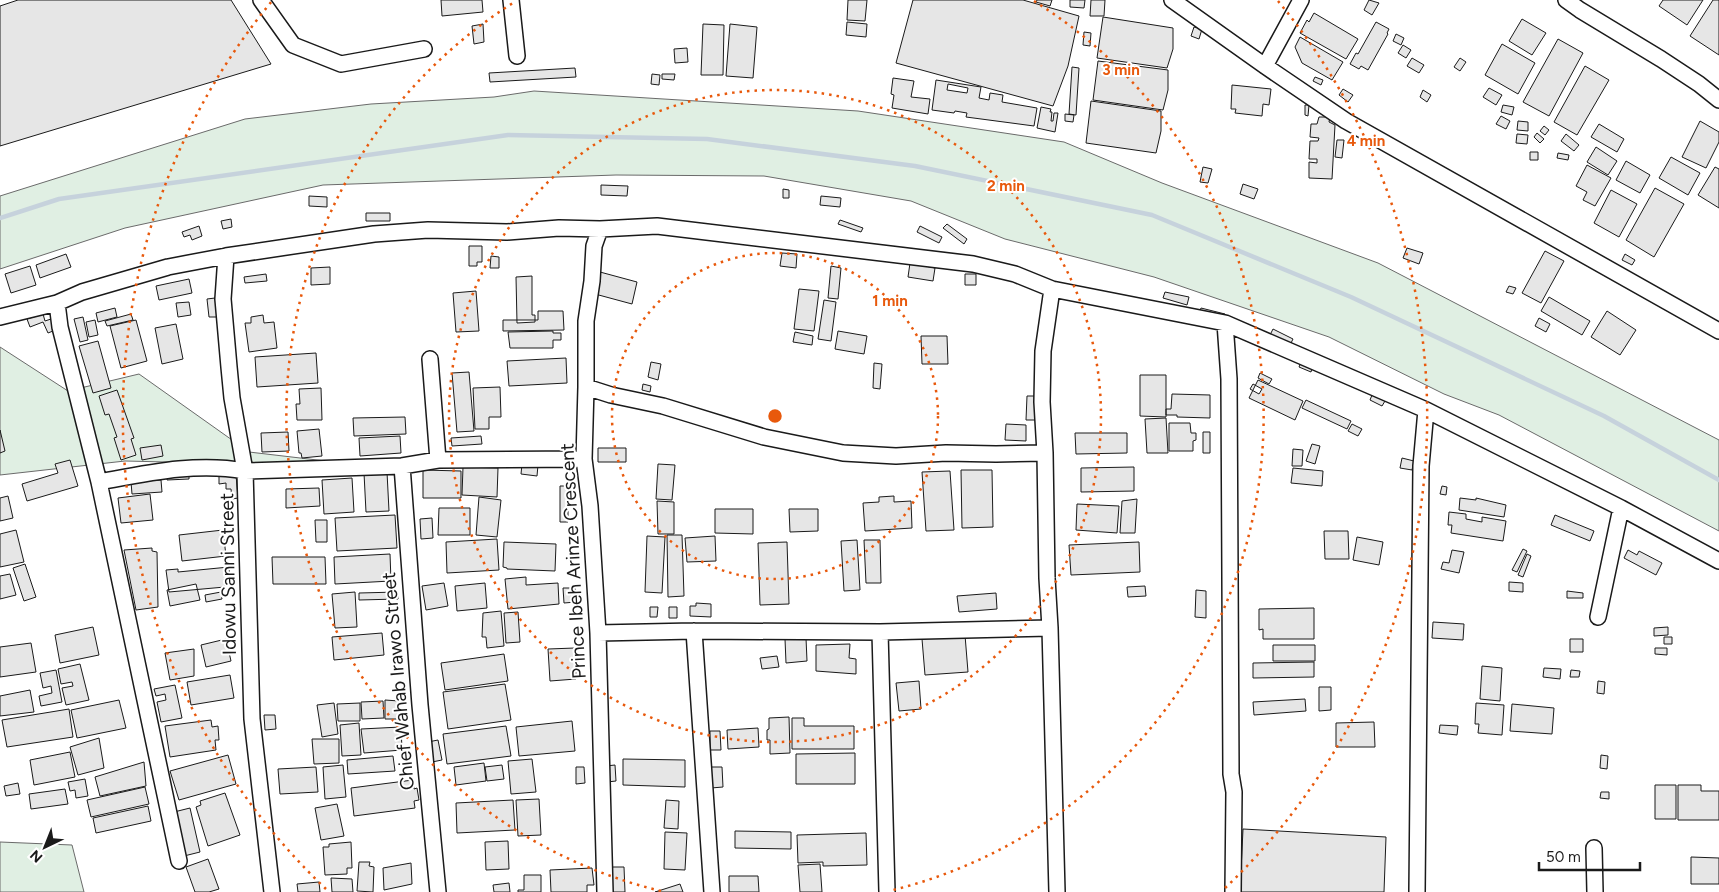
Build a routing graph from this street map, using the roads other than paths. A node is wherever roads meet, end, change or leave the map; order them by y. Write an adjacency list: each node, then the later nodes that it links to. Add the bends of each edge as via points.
1 (262, 0): 6 (street, via 293,45 341,64)
2 (512, 0): 7 (street)
3 (1172, 0): 8 (street)
4 (1301, 0): 8 (street)
5 (1566, 0): 9 (street)
6 (424, 49)
7 (517, 56)
8 (1265, 66): 16 (street, via 1346,121)
9 (1719, 100)
10 (600, 229): 11 (street, via 374,234); 12 (street, via 656,226 973,264 1015,274); 18 (street, Prince Ibeh Arinze Crescent, via 594,246 586,322)
11 (226, 256): 13 (street, via 110,283); 24 (street, Idowu Sanni Street, via 223,299 229,367)
12 (1052, 289): 15 (street); 20 (street, via 1043,351)
13 (57, 303): 14 (street); 25 (street, via 60,327)
14 (0, 317)
15 (1226, 323): 19 (street); 41 (street)
16 (1719, 331)
17 (430, 359): 22 (street)
18 (586, 387): 20 (street, via 663,406 764,437 843,453 896,456); 21 (street, Prince Ibeh Arinze Crescent)
19 (1426, 410): 26 (street); 42 (street, via 1421,466)
20 (1045, 453): 29 (street)
21 (584, 459): 22 (street); 32 (street, Prince Ibeh Arinze Crescent)
22 (438, 460): 23 (street)
23 (402, 466): 24 (street); 36 (street, Chief Wahab Irawo Street)
24 (245, 471): 25 (street, via 223,467 176,468); 35 (street, Idowu Sanni Street, via 252,719)
25 (99, 482): 34 (street)
26 (1621, 508): 27 (street); 28 (street)
27 (1719, 561)
28 (1598, 618)
29 (1050, 628): 31 (street); 40 (street)
30 (694, 631): 31 (street); 32 (street); 38 (street)
31 (880, 632): 39 (street)
32 (598, 633): 37 (street, Prince Ibeh Arinze Crescent)
33 (1594, 848): 43 (street)
34 (179, 862)
35 (272, 892)
36 (438, 892)
37 (605, 892)
38 (712, 892)
39 (887, 892)
40 (1057, 892)
41 (1233, 892)
42 (1417, 892)
43 (1595, 892)

